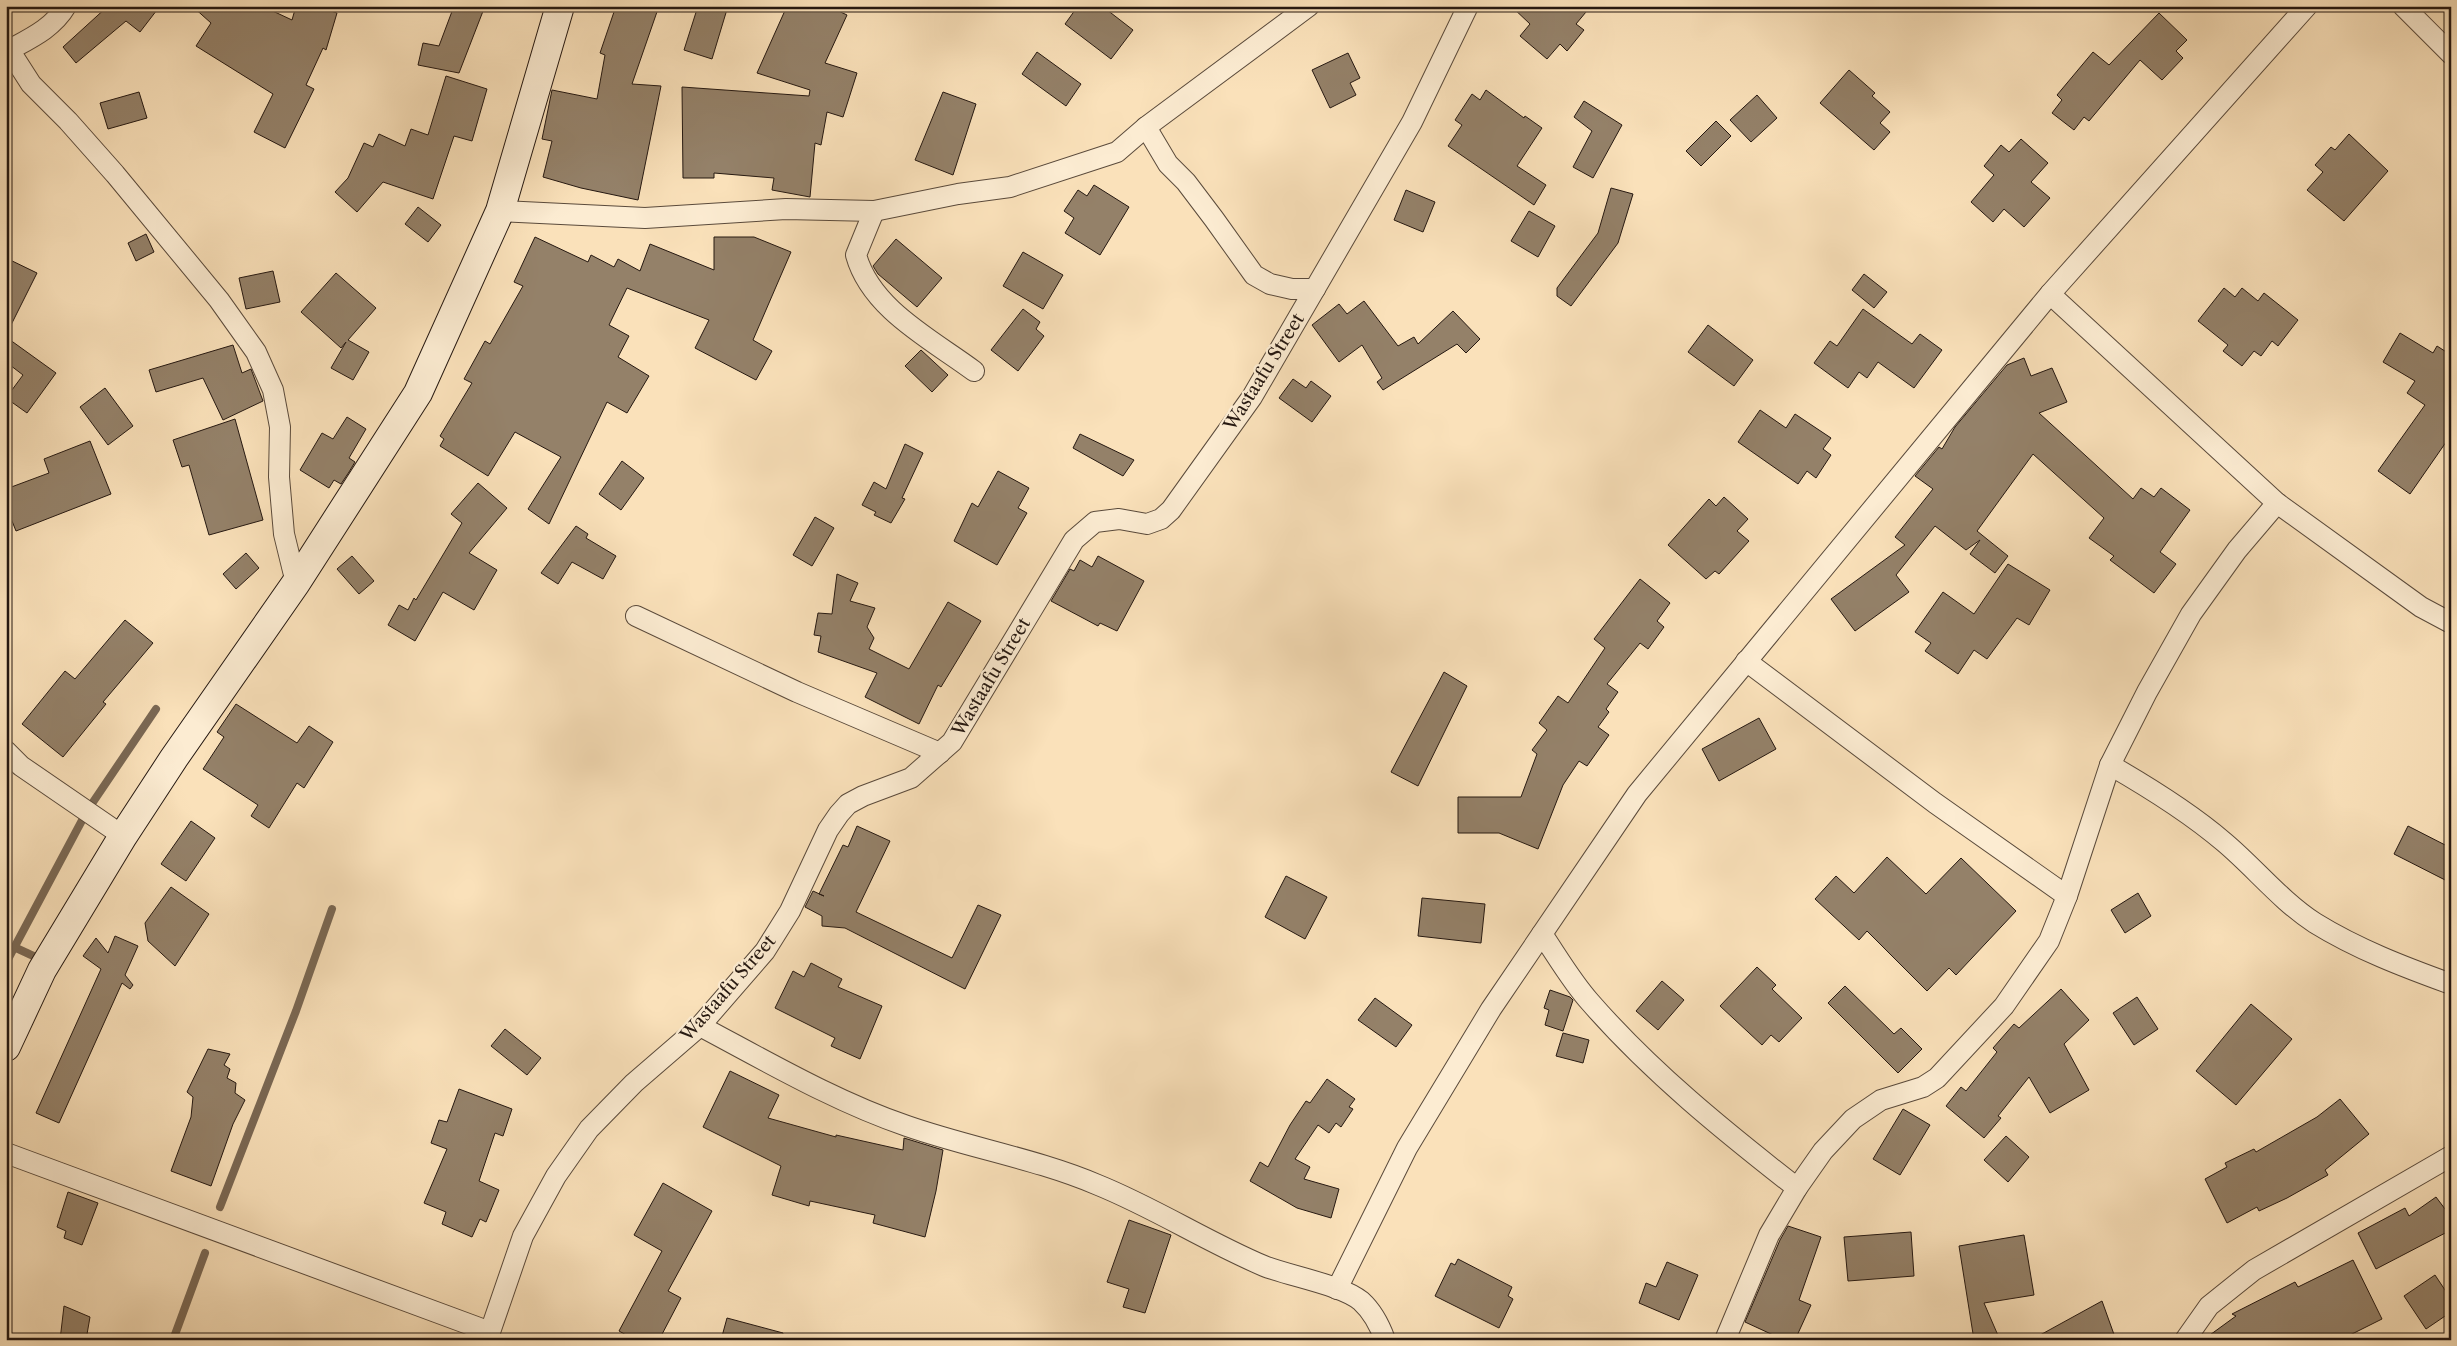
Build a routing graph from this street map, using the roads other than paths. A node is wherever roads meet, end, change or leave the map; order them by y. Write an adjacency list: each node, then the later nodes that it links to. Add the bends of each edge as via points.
1 (66, 6): 7 (street, via 48,28)
2 (560, 6): 10 (main road)
3 (1309, 6): 9 (street)
4 (1468, 6): 12 (street, Wastaafu Street, via 1412,122)
5 (2308, 6): 13 (street)
6 (2403, 6): 8 (street)
7 (8, 48): 16 (street, via 31,84 115,174 219,300 256,352 272,390 280,427 279,477 284,534)
8 (2451, 54)
9 (1146, 127): 11 (street, via 1116,152 1068,170 1010,187); 12 (street, via 1168,164 1192,190 1254,275 1270,284 1292,289)
10 (500, 211): 11 (street, via 645,218 786,209); 16 (main road, via 418,393)
11 (874, 211): 14 (street, via 856,255 865,280 894,313)
12 (1315, 289): 21 (street, Wastaafu Street, via 1252,397 1171,510 1147,524 1119,519 1095,522 1074,540 952,742)
13 (2050, 294): 15 (street); 19 (street)
14 (974, 370)
15 (2277, 503): 18 (street, via 2421,607); 22 (street, via 2237,550 2191,614)
16 (296, 583): 23 (main road)
17 (636, 616): 21 (street, via 797,692)
18 (2451, 623)
19 (1746, 661): 24 (street, via 1935,804); 25 (street, via 1637,794)
20 (6, 751): 23 (street, via 21,766)
21 (940, 752): 27 (street, Wastaafu Street, via 911,778 863,796 848,804 839,814 828,830 790,911 765,951)
22 (2110, 765): 24 (street); 26 (street, via 2161,795 2223,841 2314,922 2368,951)
23 (123, 836): 28 (main road, via 42,970)
24 (2067, 896): 31 (street, via 2049,941 2004,1006 1938,1078 1923,1087 1881,1100 1853,1118 1823,1151)
25 (1542, 934): 31 (street, via 1589,1001 1657,1070 1737,1142); 32 (street, via 1491,1009 1407,1148)
26 (2451, 984)
27 (700, 1026): 32 (street, via 822,1089 906,1126 1098,1184 1227,1250 1282,1273); 33 (street, Wastaafu Street, via 634,1083 589,1128 556,1176 523,1236)
28 (6, 1047)
29 (6, 1153): 33 (street)
30 (2451, 1156): 36 (street, via 2254,1270 2209,1306)
31 (1797, 1188): 35 (street, via 1769,1235)
32 (1337, 1289): 34 (street, via 1361,1300)
33 (490, 1336)
34 (1385, 1340)
35 (1725, 1340)
36 (2185, 1340)

